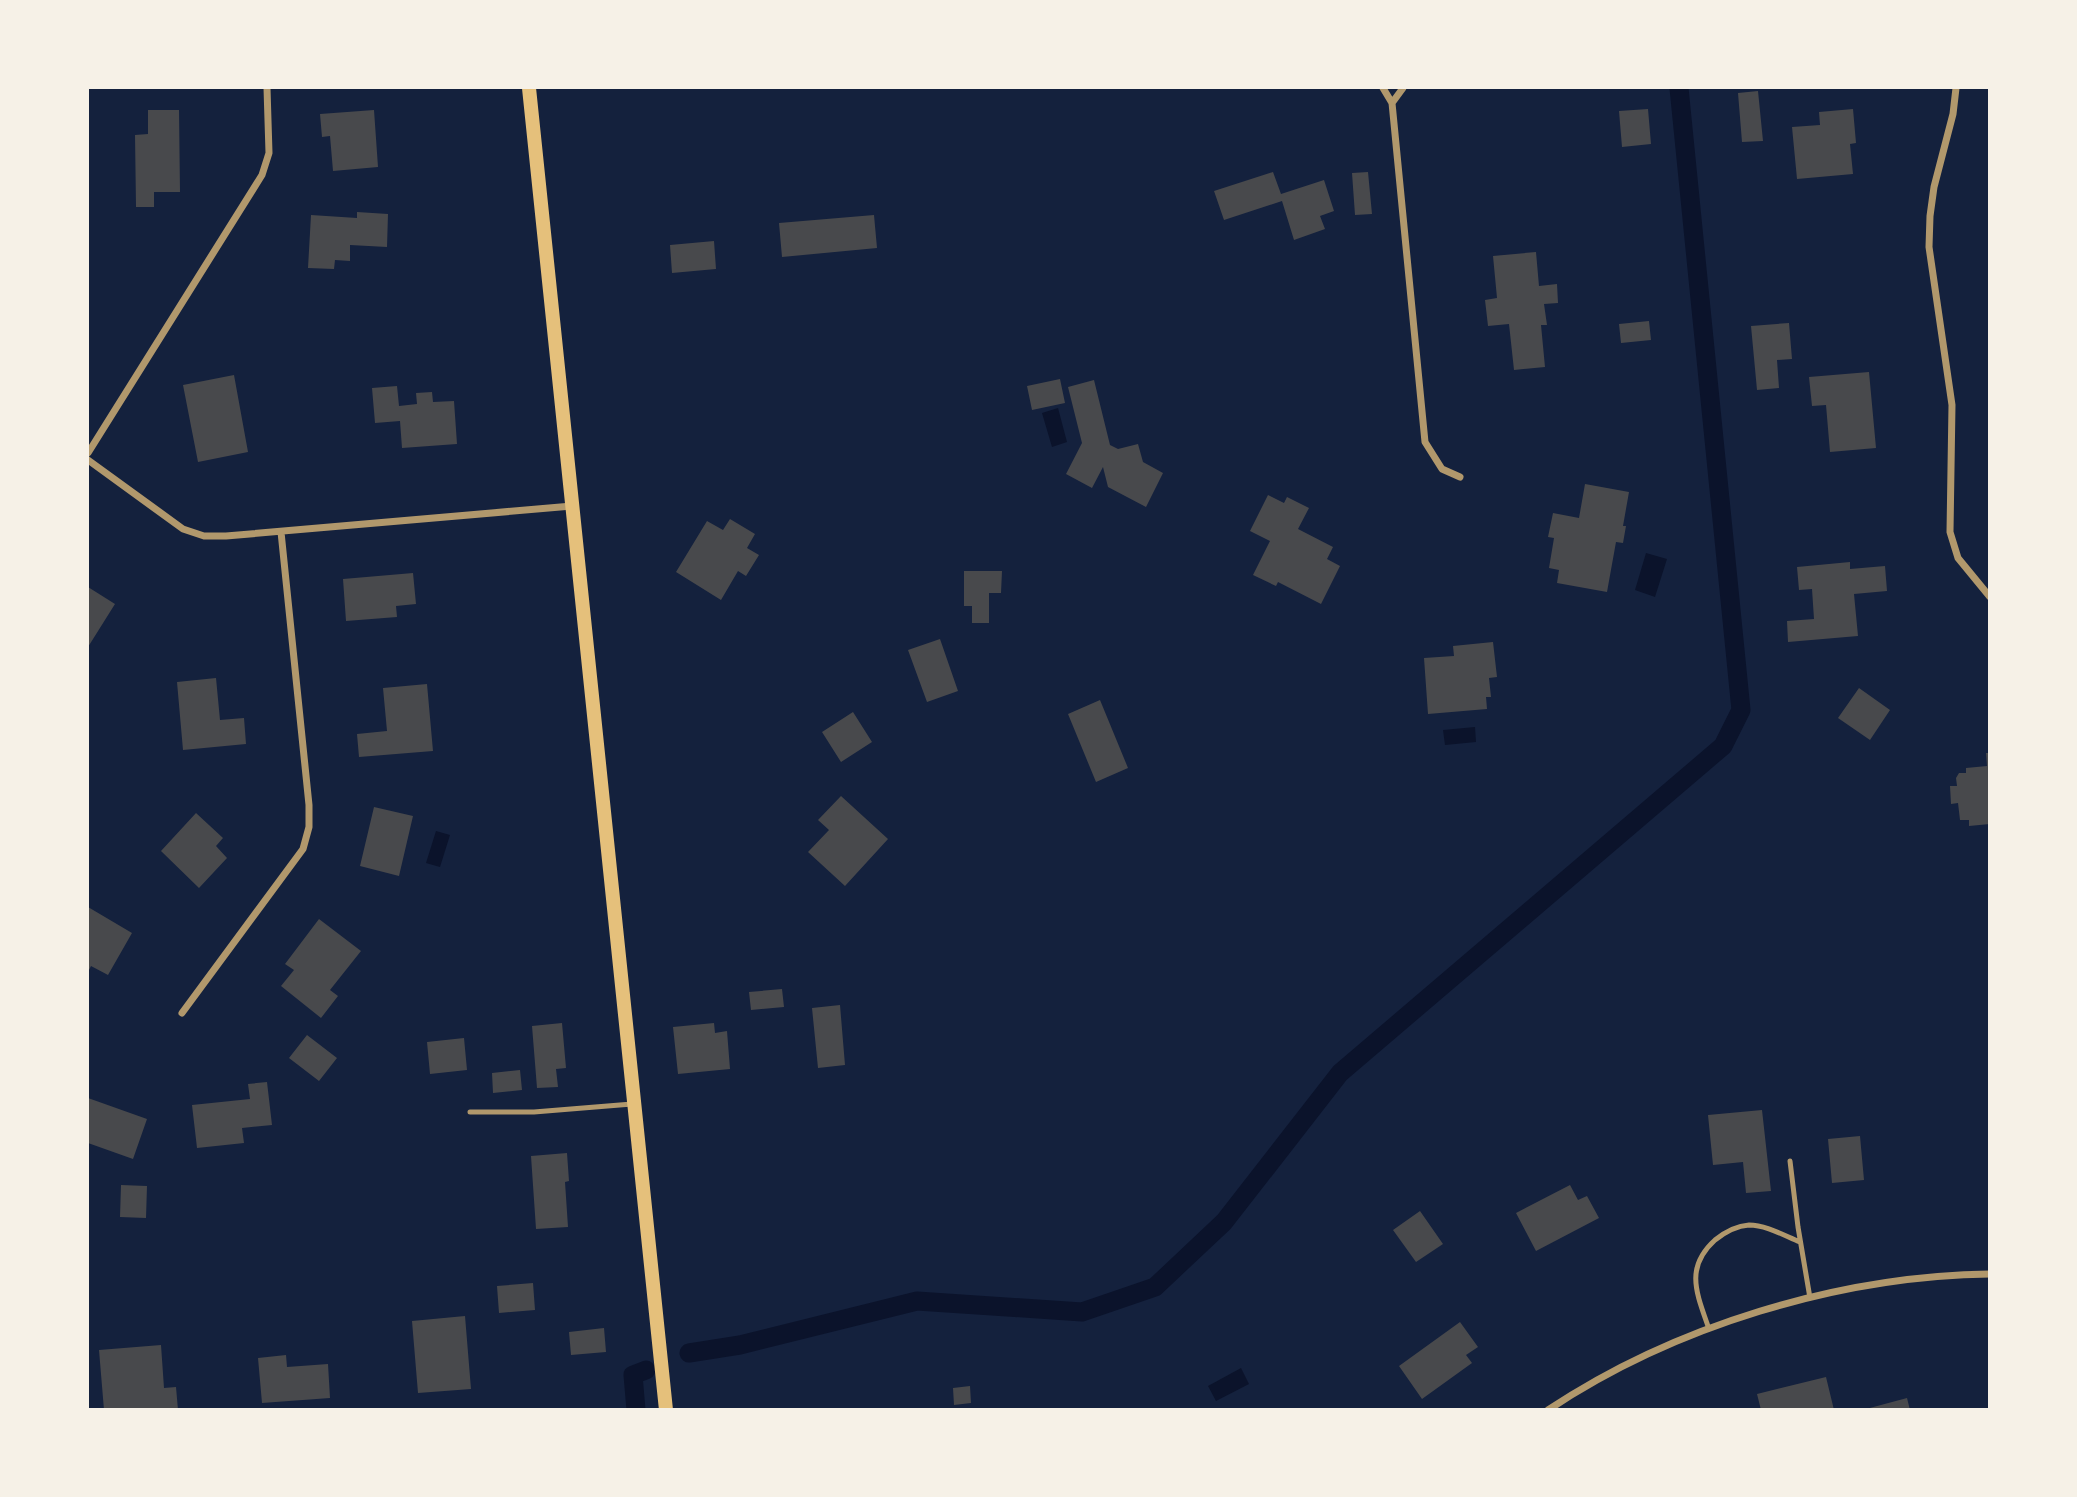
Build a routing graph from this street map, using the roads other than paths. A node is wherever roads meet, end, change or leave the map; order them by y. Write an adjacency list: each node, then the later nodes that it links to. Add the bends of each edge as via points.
1 (267, 88): 7 (street, via 269,153 262,175)
2 (528, 88): 10 (main road)
3 (1383, 88): 6 (street)
4 (1403, 88): 6 (street)
5 (1956, 88): 12 (street, via 1934,187 1929,247 1952,405 1950,532 1958,558)
6 (1392, 103): 9 (street, via 1425,442 1442,469)
7 (88, 453)
8 (88, 460): 11 (street, via 183,529 204,536)
9 (1460, 477)
10 (572, 506): 11 (street); 14 (main road)
11 (281, 532): 13 (street, via 309,827 303,849)
12 (1990, 597)
13 (182, 1013)
14 (635, 1104): 15 (lane); 21 (main road)
15 (470, 1112)
16 (1790, 1161): 17 (lane)
17 (1800, 1241): 19 (lane); 20 (lane, via 1749,1225 1727,1230 1714,1241 1695,1268 1698,1298)
18 (1990, 1274): 19 (street, via 1852,1288)
19 (1810, 1298): 20 (street)
20 (1709, 1329): 22 (street, via 1635,1360)
21 (666, 1409)
22 (1548, 1409)

